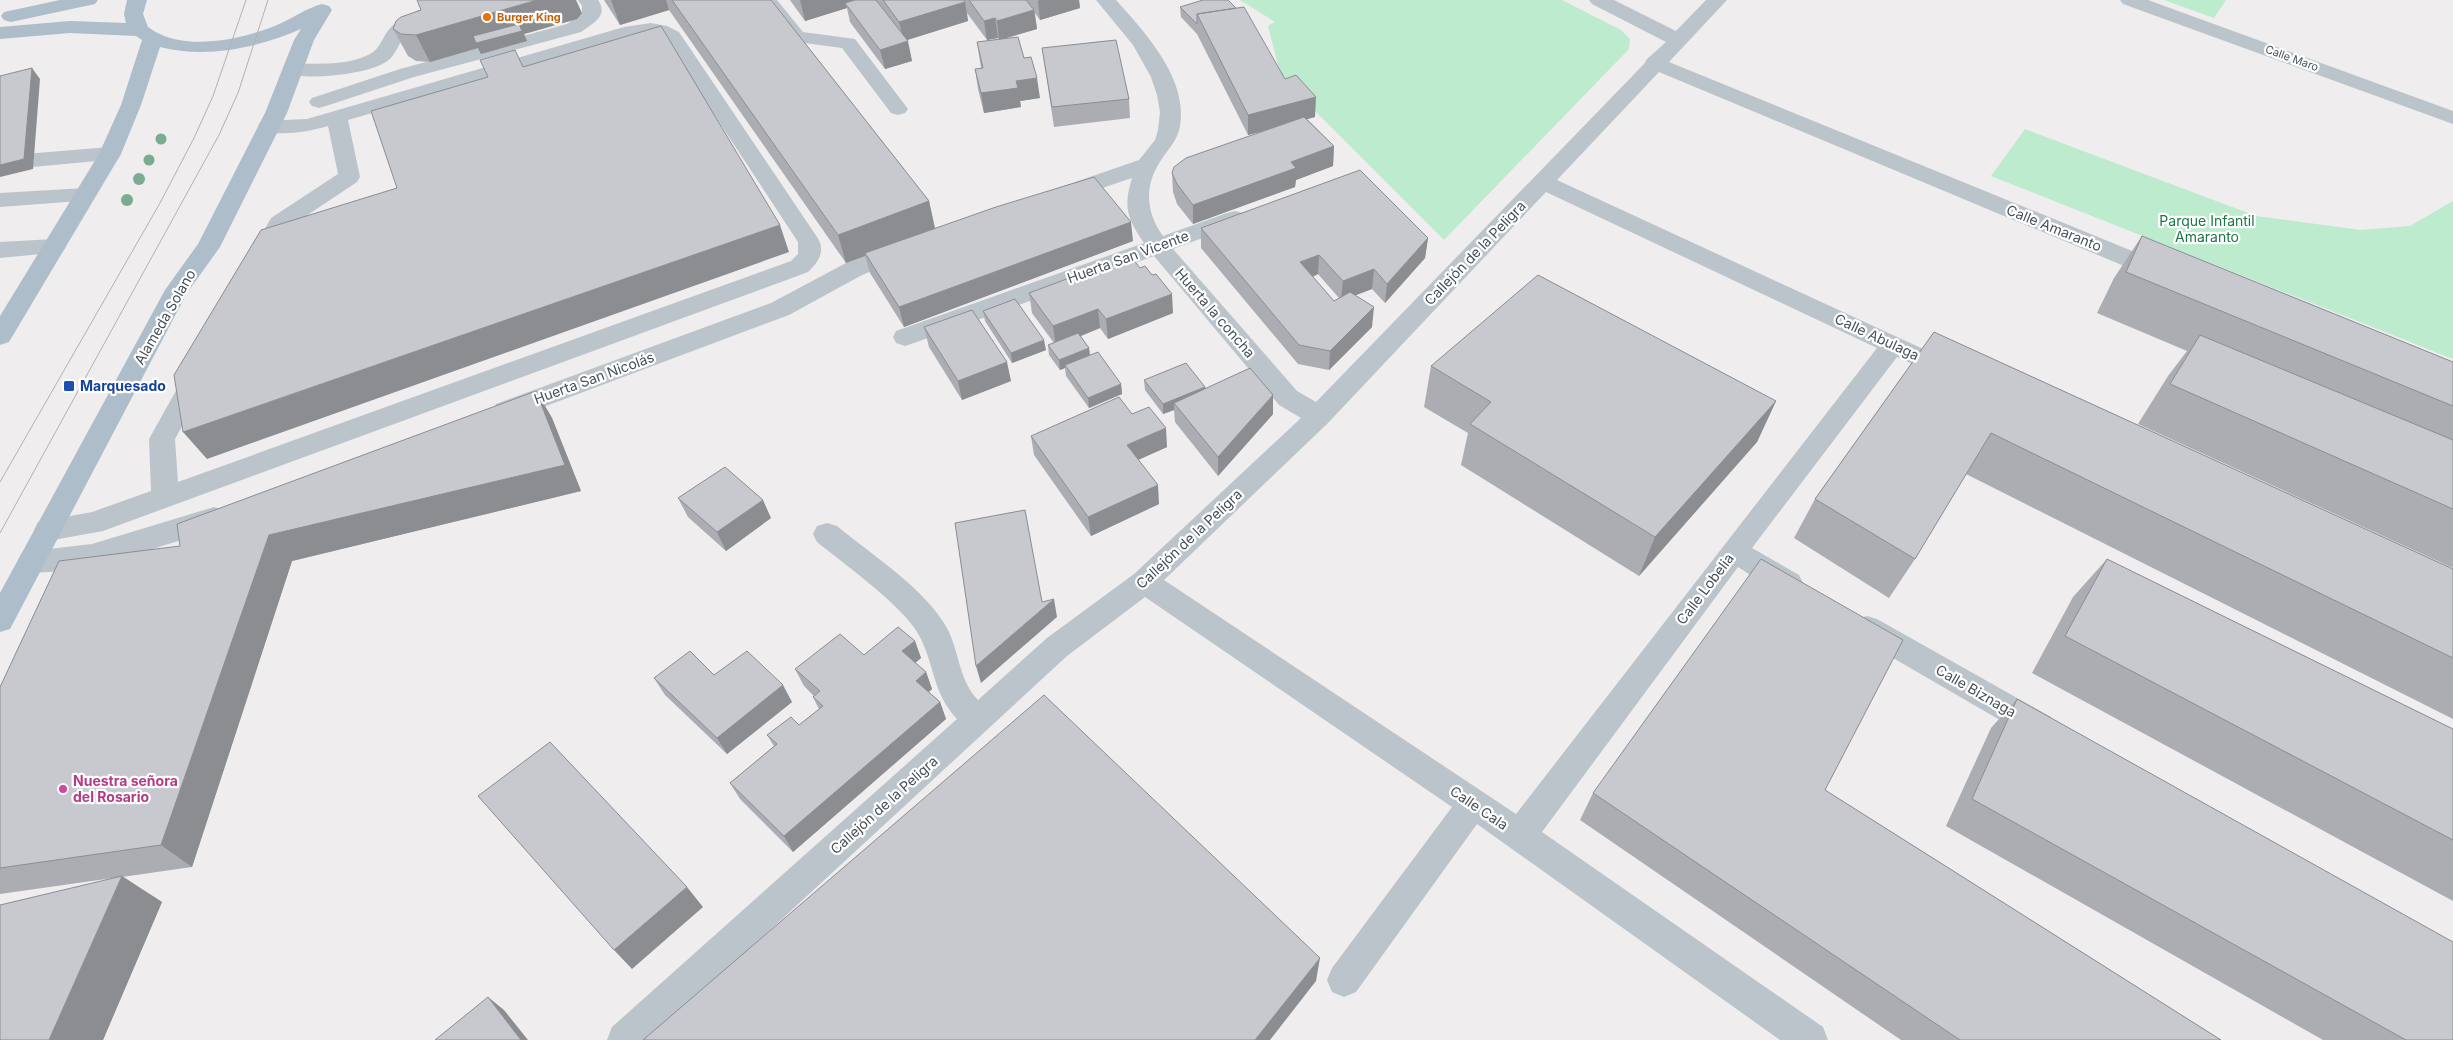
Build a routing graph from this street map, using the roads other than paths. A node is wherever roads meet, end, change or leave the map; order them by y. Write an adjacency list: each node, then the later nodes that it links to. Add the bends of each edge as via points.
1 (36, 0): 12 (main road)
2 (88, 0): 13 (main road)
3 (137, 0): 15 (main road, via 133,12 135,23)
4 (466, 0): 17 (street, via 409,24 397,32)
5 (588, 0): 20 (street, via 592,15 574,28)
6 (768, 0): 21 (street, via 797,37 848,43)
7 (1106, 0): 27 (street, via 1148,50 1163,81 1170,128 1164,146)
8 (1599, 0): 16 (street)
9 (1717, 0): 16 (street, Callejón de la Peligra)
10 (2130, 0): 23 (street, Calle Maro)
11 (328, 6): 15 (main road, via 280,31 232,43 187,46); 19 (main road, Alameda Solano, via 304,40)
12 (0, 9)
13 (0, 18)
14 (0, 33): 15 (main road, via 96,26)
15 (147, 35): 25 (main road, via 131,105)
16 (1678, 40): 18 (street, Callejón de la Peligra)
17 (390, 47): 19 (street, via 376,59 354,66); 20 (street, via 394,58)
18 (1654, 63): 28 (street, Callejón de la Peligra); 38 (street, Calle Amaranto)
19 (293, 70): 24 (main road, Alameda Solano)
20 (407, 73): 24 (street)
21 (898, 109)
22 (337, 116): 24 (street, via 308,124); 37 (street, via 349,176 279,222); 46 (street, via 631,31 660,30 672,36 803,234 811,249 810,256 796,269)
23 (2453, 118)
24 (273, 120): 48 (main road, Alameda Solano, via 208,247 177,290)
25 (110, 154): 26 (street); 29 (main road)
26 (0, 164)
27 (1147, 165): 31 (street); 34 (street, Huerta la concha, via 1135,200 1142,222)
28 (1543, 182): 41 (street, Calle Abulaga); 44 (street, Callejón de la Peligra)
29 (86, 195): 30 (street); 35 (main road)
30 (0, 200)
31 (1046, 200)
32 (1258, 210): 34 (street, Huerta San Vicente)
33 (924, 241): 45 (street, Huerta San Nicolás, via 854,269 780,309)
34 (1158, 246): 40 (street, Huerta San Vicente); 44 (street, Huerta la concha, via 1288,398)
35 (54, 247): 36 (street); 39 (main road)
36 (0, 250)
37 (251, 274)
38 (2178, 280)
39 (0, 336)
40 (905, 337)
41 (1892, 345): 43 (street, Calle Abulaga); 50 (street, Calle Lobelia)
42 (209, 352): 46 (street, via 162,438)
43 (1973, 383)
44 (1318, 416): 52 (street, Callejón de la Peligra)
45 (486, 419)
46 (165, 497): 48 (street, via 93,523)
47 (235, 511): 51 (street, via 92,555)
48 (48, 530): 51 (main road, Alameda Solano)
49 (827, 534): 56 (street, via 911,603 934,632 955,696)
50 (1734, 551): 53 (street); 59 (street, Calle Lobelia)
51 (31, 562): 55 (main road, Alameda Solano)
52 (1144, 582): 56 (street, Callejón de la Peligra, via 1057,648); 58 (street, Calle Cala)
53 (1811, 595)
54 (1845, 615): 57 (street, Calle Biznaga)
55 (0, 620)
56 (977, 720): 61 (street, Callejón de la Peligra)
57 (2068, 743)
58 (1473, 804): 59 (street, Calle Cala); 60 (street)
59 (1520, 835): 62 (street, Calle Cala)
60 (1344, 980)
61 (625, 1040)
62 (1810, 1040)

